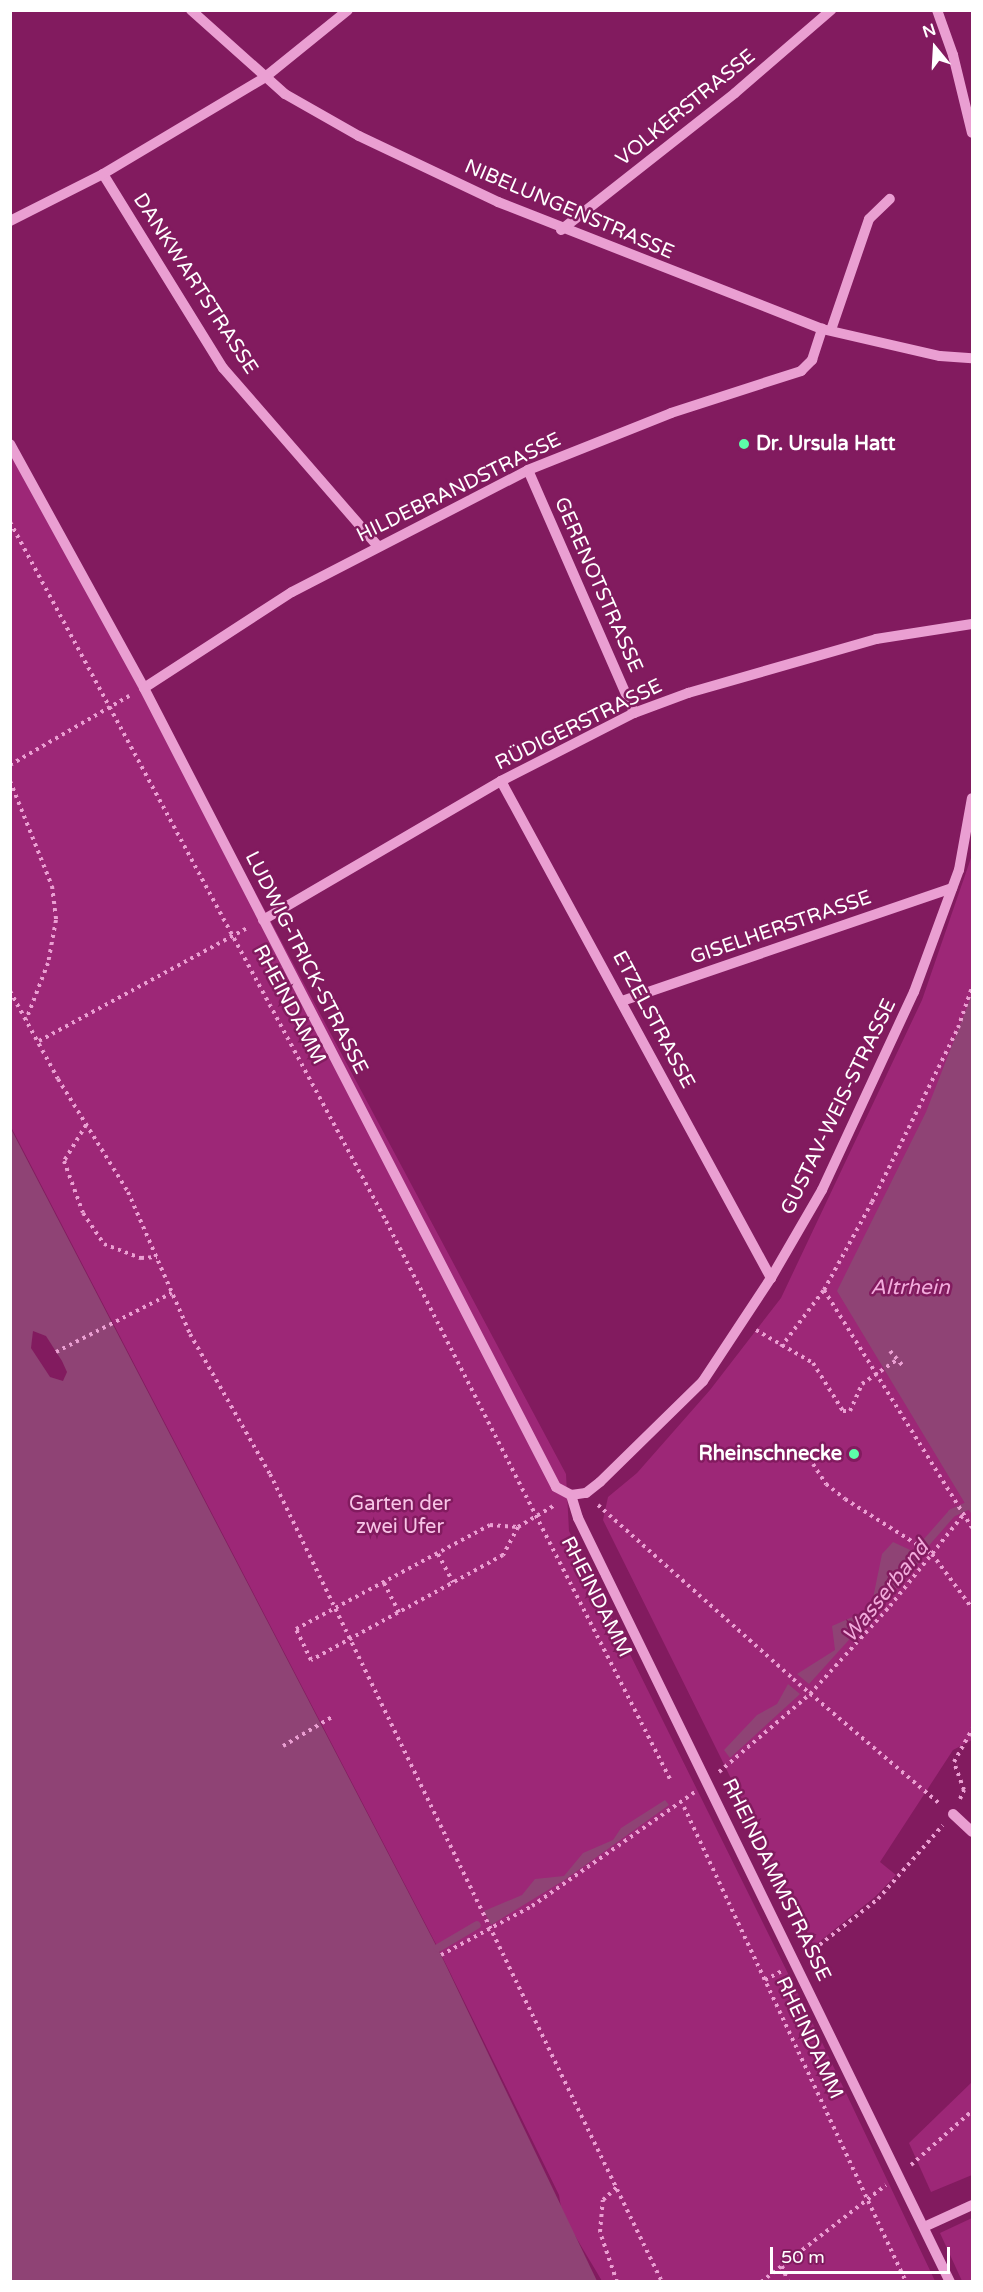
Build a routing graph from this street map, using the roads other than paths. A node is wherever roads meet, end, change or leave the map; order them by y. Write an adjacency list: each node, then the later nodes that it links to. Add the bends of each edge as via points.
1 (191, 10): 5 (street, NIBELUNGENSTRASSE)
2 (348, 10): 5 (street)
3 (831, 10): 10 (street, VOLKERSTRASSE, via 735,93)
4 (937, 10): 6 (street)
5 (264, 78): 7 (street); 10 (street, NIBELUNGENSTRASSE, via 359,136)
6 (972, 133)
7 (103, 174): 9 (street); 15 (street, DANKWARTSTRASSE, via 223,368)
8 (890, 199): 11 (street, HILDEBRANDSTRASSE, via 869,219)
9 (10, 221)
10 (561, 230): 11 (street, NIBELUNGENSTRASSE)
11 (827, 329): 12 (street, NIBELUNGENSTRASSE, via 940,356); 14 (street, HILDEBRANDSTRASSE, via 812,360 801,371 671,413)
12 (972, 358)
13 (10, 444): 17 (street, LUDWIG-TRICK-STRASSE)
14 (528, 470): 15 (street, HILDEBRANDSTRASSE); 18 (street, GERENOTSTRASSE)
15 (378, 546): 17 (street, HILDEBRANDSTRASSE, via 292,592)
16 (972, 624): 18 (street, RÜDIGERSTRASSE, via 876,639 688,693)
17 (144, 688): 22 (street, LUDWIG-TRICK-STRASSE)
18 (634, 713): 19 (street, RÜDIGERSTRASSE)
19 (501, 781): 22 (street, RÜDIGERSTRASSE); 23 (street, ETZELSTRASSE)
20 (972, 798): 21 (street, GUSTAV-WEIS-STRASSE)
21 (952, 888): 23 (street, GISELHERSTRASSE); 24 (street, GUSTAV-WEIS-STRASSE, via 915,992 869,1095 822,1190)
22 (263, 920): 25 (street, LUDWIG-TRICK-STRASSE, via 556,1487)
23 (622, 1001): 24 (street, ETZELSTRASSE)
24 (771, 1278): 25 (street, GUSTAV-WEIS-STRASSE, via 703,1381 586,1493)
25 (571, 1495): 29 (street, RHEINDAMMSTRASSE, via 578,1518)
26 (953, 1814): 27 (street)
27 (972, 1832)
28 (972, 2205): 29 (street)
29 (924, 2227): 30 (street, RHEINDAMMSTRASSE)
30 (950, 2282)

